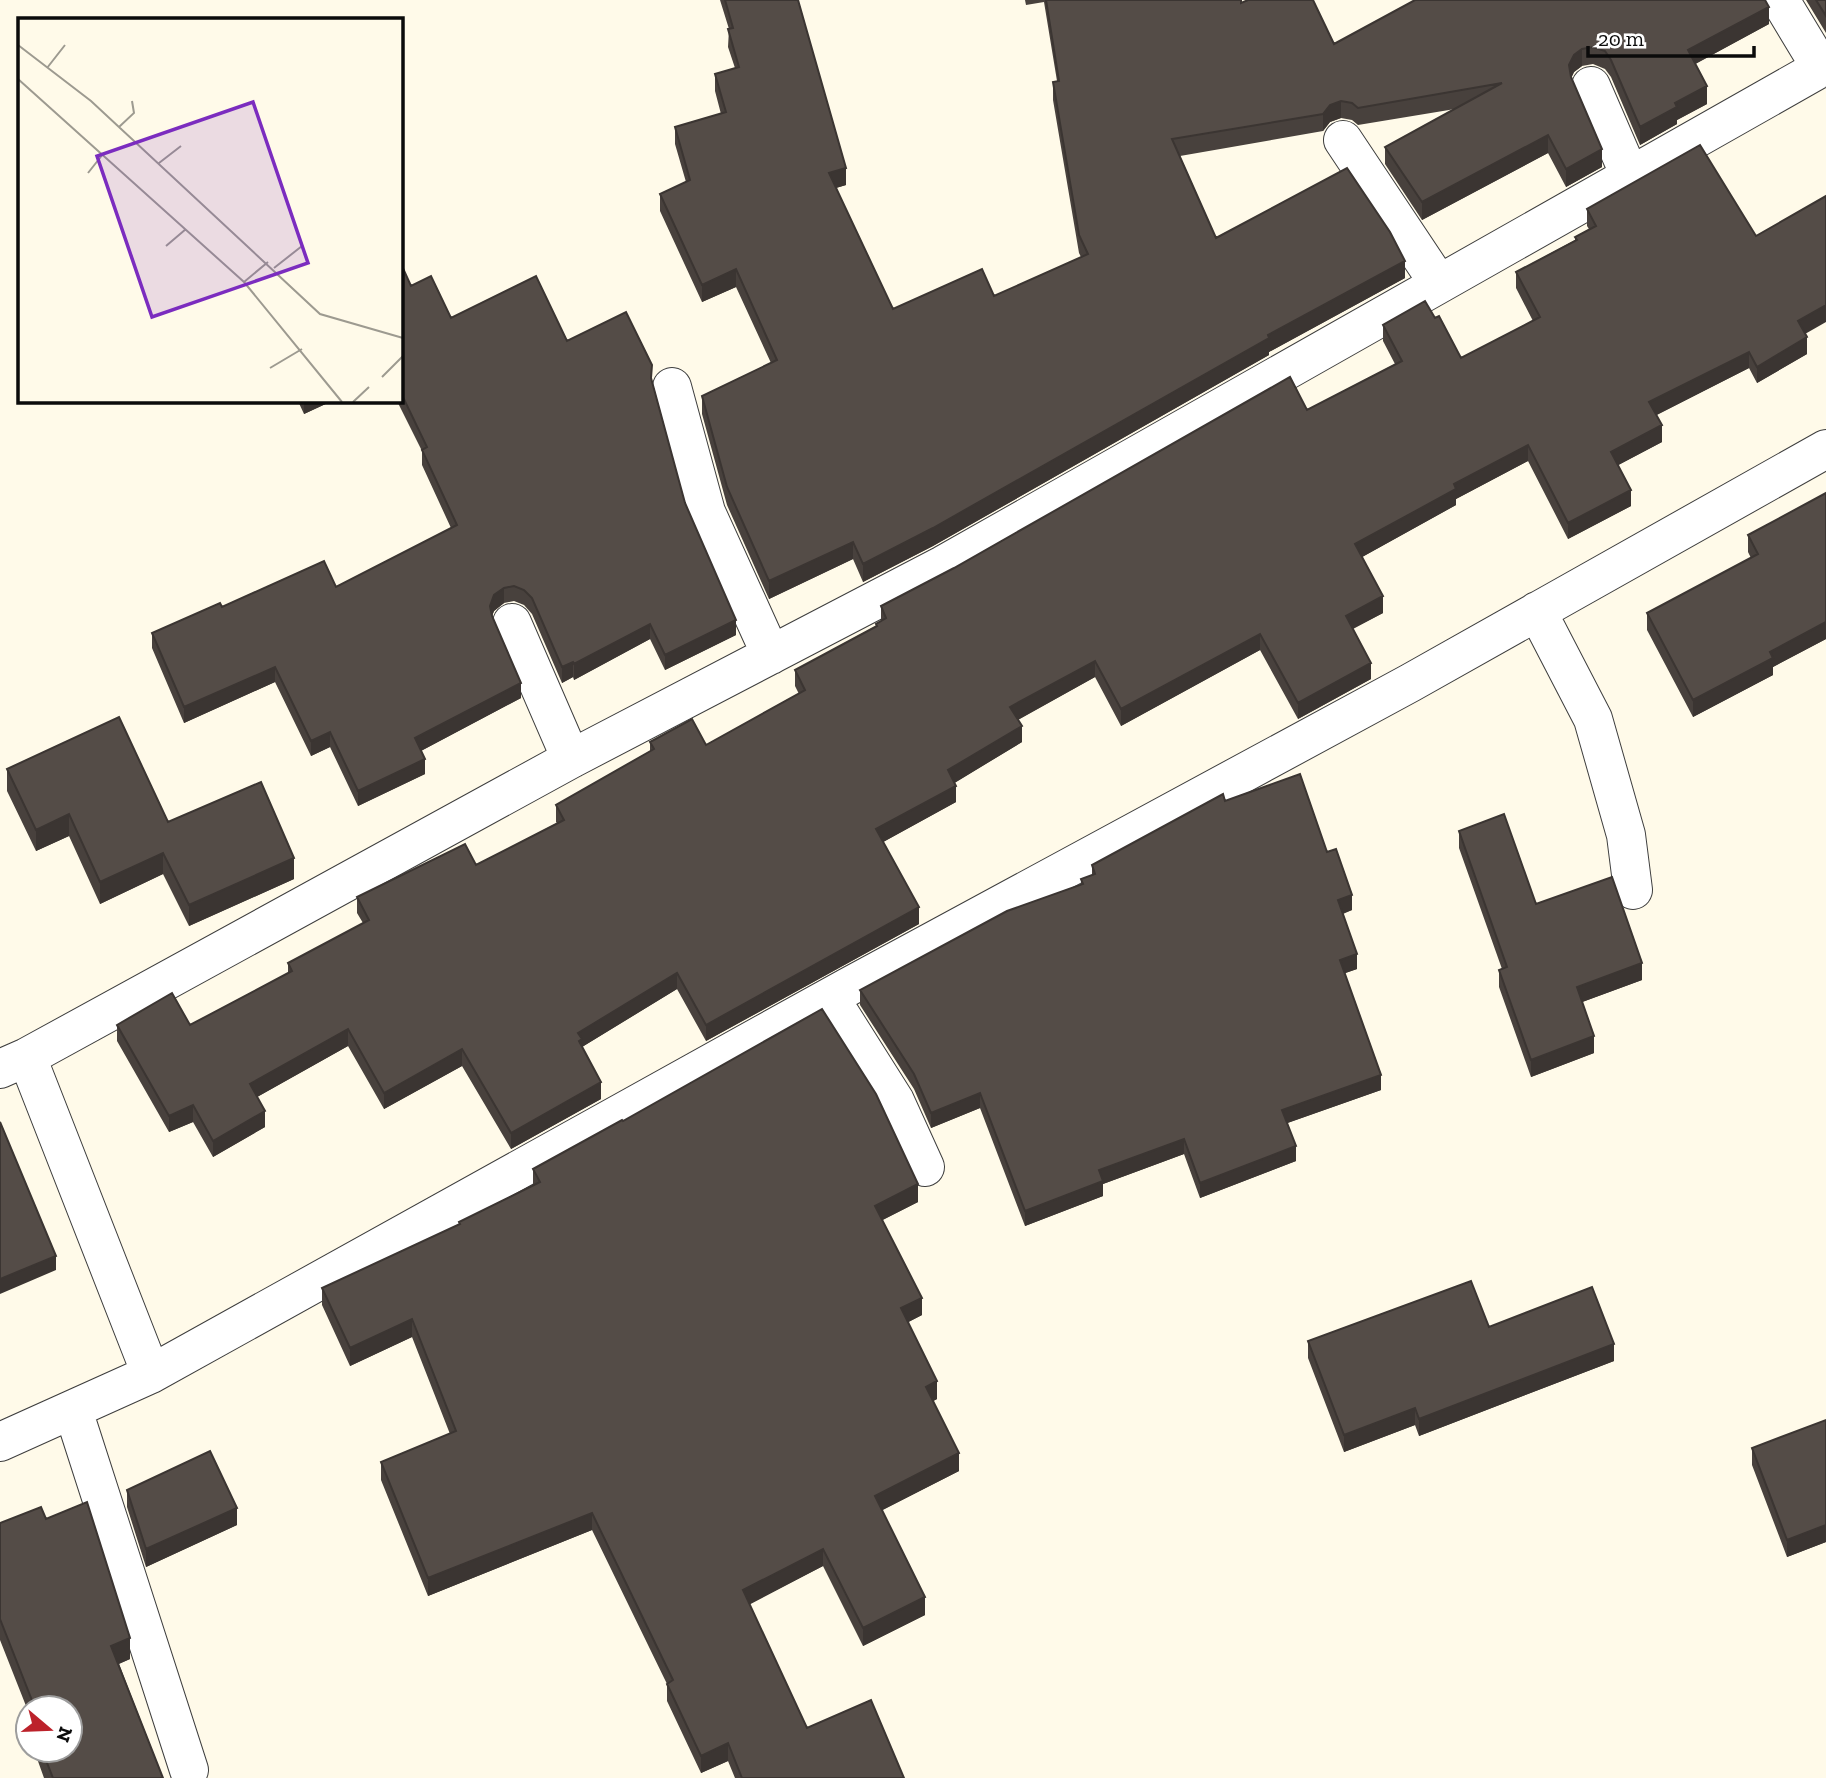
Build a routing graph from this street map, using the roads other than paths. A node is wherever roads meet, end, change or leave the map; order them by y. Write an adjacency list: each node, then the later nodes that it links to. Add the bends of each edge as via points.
1 (1780, 0): 2 (street)
2 (1824, 66): 5 (street)
3 (1591, 86): 5 (street)
4 (1343, 140): 6 (street)
5 (1630, 176): 6 (street)
6 (1439, 284): 11 (street, via 943,565)
7 (672, 387): 11 (street, via 706,512)
8 (1826, 449): 9 (street)
9 (1537, 611): 13 (street, via 1593,719 1626,835); 14 (street)
10 (512, 623): 12 (street)
11 (771, 655): 12 (street)
12 (571, 759): 15 (street)
13 (1633, 890)
14 (830, 998): 16 (street, via 895,1101); 17 (street)
15 (13, 1063): 17 (street)
16 (925, 1167)
17 (151, 1374): 18 (street)
18 (73, 1410): 19 (street); 20 (street)
19 (0, 1442)
20 (189, 1770)

